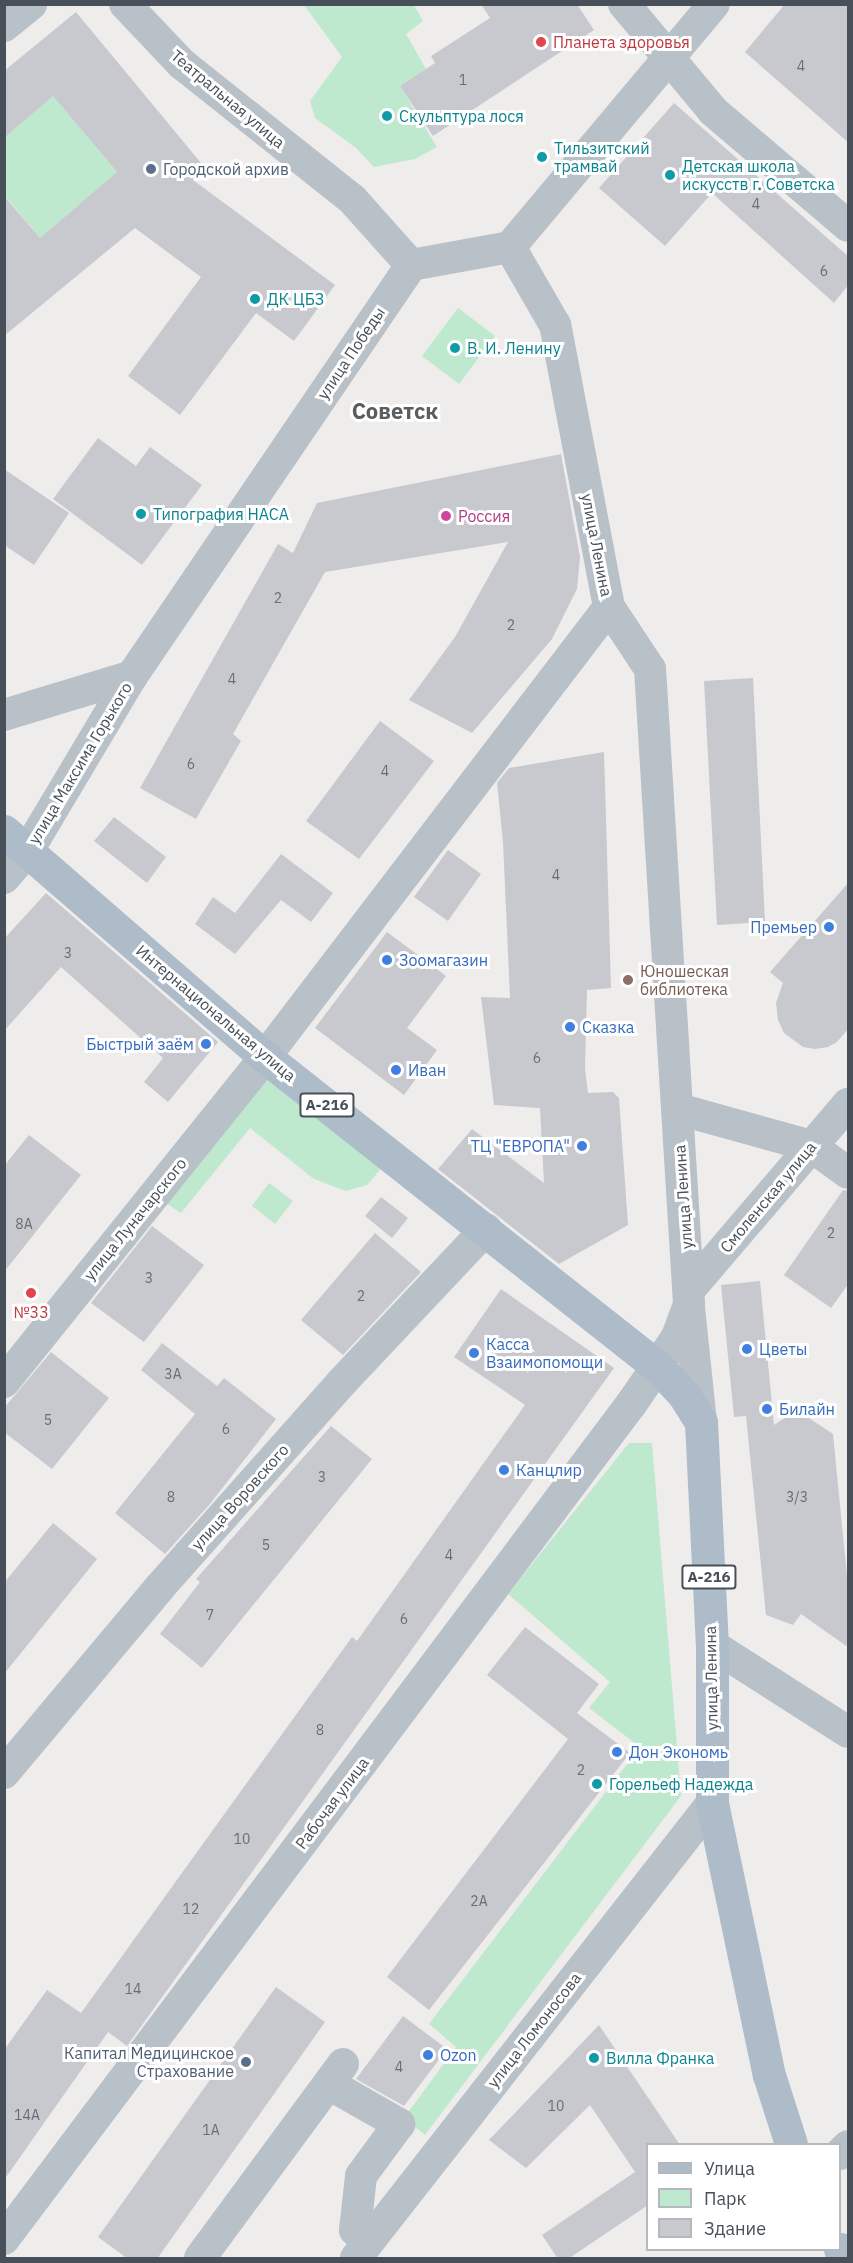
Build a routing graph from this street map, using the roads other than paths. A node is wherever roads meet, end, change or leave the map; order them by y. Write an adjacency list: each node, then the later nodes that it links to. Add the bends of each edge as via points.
1 (31, 4): 5 (street)
2 (125, 4): 9 (street, Театральная улица, via 182,64 352,199)
3 (624, 4): 6 (street)
4 (714, 4): 6 (street)
5 (4, 26)
6 (670, 59): 7 (street, via 713,111); 8 (street)
7 (849, 226)
8 (510, 247): 9 (street); 10 (street, улица Ленина, via 555,325)
9 (411, 265): 11 (street, улица Победы)
10 (609, 607): 15 (street, улица Луначарского); 17 (street, улица Ленина, via 650,669)
11 (132, 676): 12 (street); 13 (street, улица Максима Горького)
12 (4, 715)
13 (16, 842): 14 (street, улица Максима Горького); 15 (main road, Интернациональная улица / А-216)
14 (4, 878)
15 (265, 1057): 20 (main road, Интернациональная улица / А-216); 23 (street, улица Луначарского)
16 (849, 1104): 18 (street, Смоленская улица)
17 (678, 1109): 18 (street); 21 (street, улица Ленина)
18 (811, 1146): 19 (street); 21 (street, Смоленская улица)
19 (849, 1173)
20 (486, 1229): 22 (main road, Интернациональная улица / А-216); 27 (street, улица Воровского, via 342,1382 176,1569)
21 (689, 1297): 22 (street, улица Ленина, via 677,1337); 24 (street)
22 (658, 1367): 24 (main road, улица Ленина / А-216, via 684,1395); 30 (street, Рабочая улица)
23 (4, 1382)
24 (701, 1422): 25 (main road, улица Ленина / А-216)
25 (712, 1645): 26 (street); 28 (main road, улица Ленина / А-216)
26 (849, 1732)
27 (4, 1773)
28 (712, 1803): 29 (main road, улица Ленина / А-216, via 769,2075); 31 (street, улица Ломоносова)
29 (789, 2143)
30 (4, 2239)
31 (363, 2249): 32 (street, via 355,2230 361,2176 399,2124 336,2074)
32 (208, 2256)

